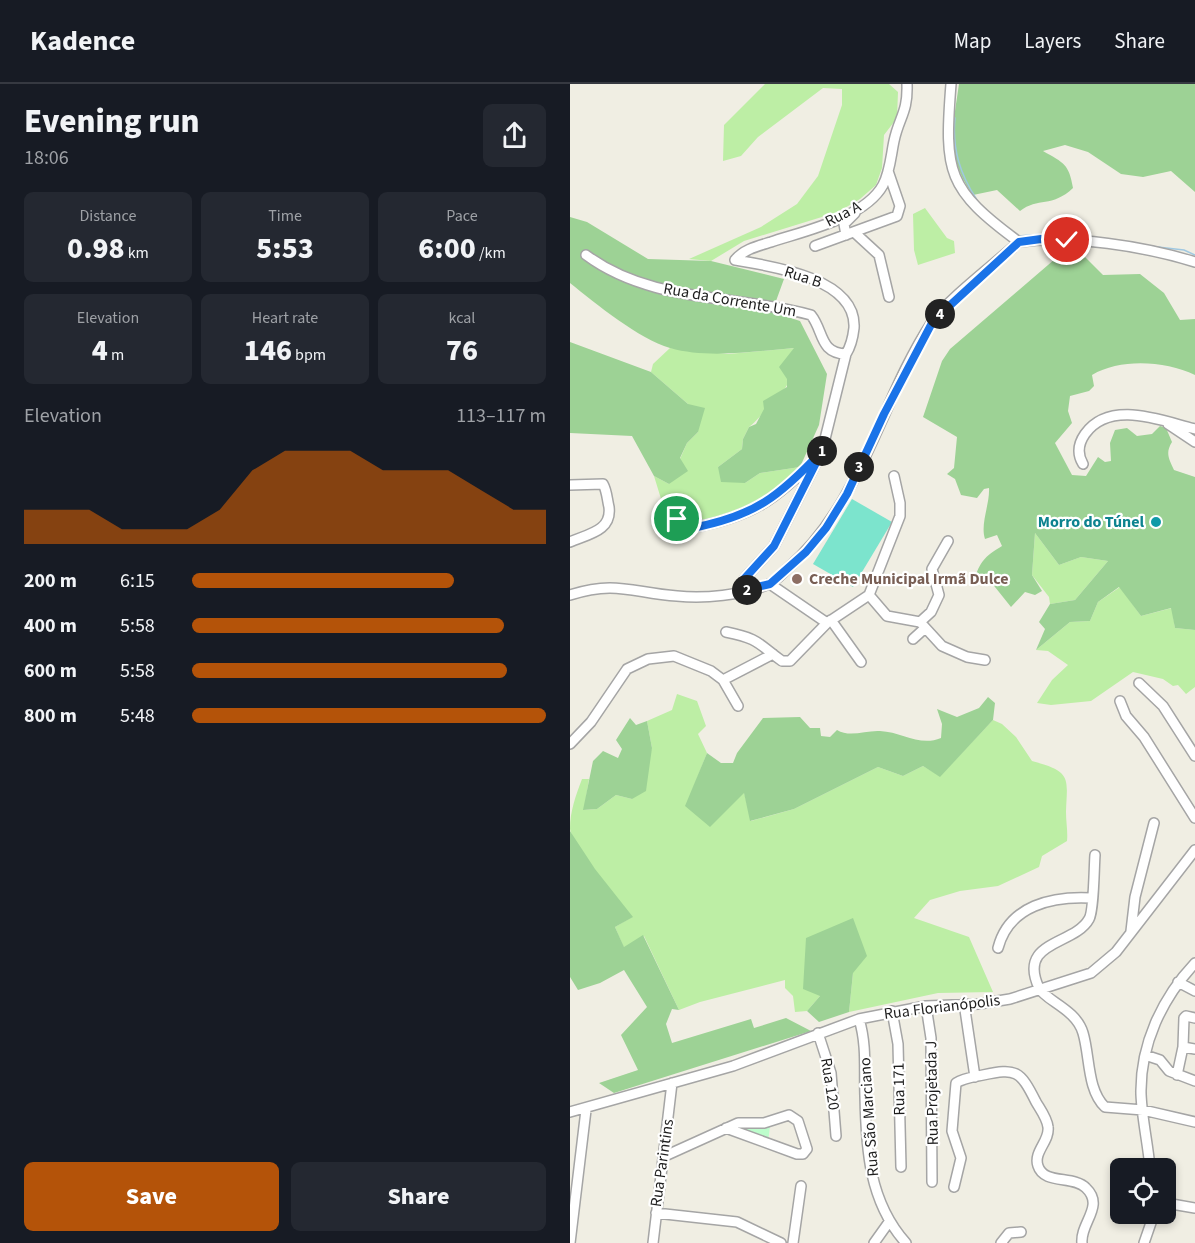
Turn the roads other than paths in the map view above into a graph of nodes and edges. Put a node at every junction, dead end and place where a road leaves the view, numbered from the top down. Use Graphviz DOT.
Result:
graph roads {
  1 [pos="907,84"];
  2 [pos="951,84"];
  3 [pos="888,171"];
  4 [pos="862,207"];
  5 [pos="850,234"];
  6 [pos="1019,242"];
  7 [pos="815,246"];
  8 [pos="586,255"];
  9 [pos="735,260"];
  10 [pos="1195,262"];
  11 [pos="890,297"];
  12 [pos="846,354"];
  13 [pos="1164,421"];
  14 [pos="1195,429"];
  15 [pos="1195,442"];
  16 [pos="822,451"];
  17 [pos="1083,464"];
  18 [pos="894,476"];
  19 [pos="570,485"];
  20 [pos="677,519"];
  21 [pos="948,541"];
  22 [pos="570,542"];
  23 [pos="770,584"];
  24 [pos="740,591"];
  25 [pos="868,595"];
  26 [pos="570,596"];
  27 [pos="829,621"];
  28 [pos="922,626"];
  29 [pos="726,633"];
  30 [pos="913,639"];
  31 [pos="773,654"];
  32 [pos="985,660"];
  33 [pos="861,662"];
  34 [pos="723,680"];
  35 [pos="1139,683"];
  36 [pos="1120,701"];
  37 [pos="738,706"];
  38 [pos="570,744"];
  39 [pos="1195,756"];
  40 [pos="1195,818"];
  41 [pos="1154,823"];
  42 [pos="1195,850"];
  43 [pos="1095,855"];
  44 [pos="1091,898"];
  45 [pos="1131,931"];
  46 [pos="998,948"];
  47 [pos="1195,963"];
  48 [pos="1178,981"];
  49 [pos="1040,990"];
  50 [pos="1195,991"];
  51 [pos="964,1003"];
  52 [pos="926,1006"];
  53 [pos="892,1011"];
  54 [pos="1195,1018"];
  55 [pos="859,1019"];
  56 [pos="818,1033"];
  57 [pos="1183,1047"];
  58 [pos="1195,1049"];
  59 [pos="1145,1055"];
  60 [pos="1177,1075"];
  61 [pos="975,1077"];
  62 [pos="1195,1081"];
  63 [pos="672,1083"];
  64 [pos="586,1110"];
  65 [pos="1143,1110"];
  66 [pos="570,1112"];
  67 [pos="1195,1122"];
  68 [pos="726,1128"];
  69 [pos="836,1136"];
  70 [pos="665,1156"];
  71 [pos="1149,1158"];
  72 [pos="901,1167"];
  73 [pos="932,1182"];
  74 [pos="801,1186"];
  75 [pos="954,1187"];
  76 [pos="1176,1205"];
  77 [pos="1195,1208"];
  78 [pos="656,1213"];
  79 [pos="889,1222"];
  80 [pos="1151,1224"];
  81 [pos="1021,1232"];
  82 [pos="570,1243"];
  83 [pos="652,1243"];
  84 [pos="781,1243"];
  85 [pos="793,1243"];
  86 [pos="874,1243"];
  87 [pos="906,1243"];
  88 [pos="1001,1243"];
  89 [pos="1082,1243"];
  90 [pos="1144,1243"];
  1 -- 3 [label="street, Rua A"];
  2 -- 6 [label="street"];
  3 -- 4 [label="street, Rua A"];
  3 -- 5 [label="street, Rua B"];
  4 -- 5 [label="street"];
  4 -- 9 [label="street, Rua A"];
  5 -- 7 [label="street, Rua B"];
  5 -- 11 [label="street"];
  6 -- 10 [label="street"];
  6 -- 23 [label="street"];
  8 -- 12 [label="street, Rua da Corrente Um"];
  9 -- 12 [label="street, Rua B"];
  12 -- 16 [label="street"];
  13 -- 14 [label="street"];
  13 -- 15 [label="street"];
  13 -- 17 [label="street"];
  16 -- 20 [label="street"];
  16 -- 24 [label="street"];
  18 -- 25 [label="street"];
  19 -- 22 [label="street"];
  21 -- 28 [label="street"];
  23 -- 24 [label="street"];
  23 -- 27 [label="street"];
  24 -- 26 [label="street"];
  25 -- 27 [label="street"];
  25 -- 28 [label="street"];
  27 -- 31 [label="street"];
  27 -- 33 [label="street"];
  28 -- 30 [label="street"];
  28 -- 32 [label="street"];
  29 -- 31 [label="street"];
  31 -- 34 [label="street"];
  34 -- 37 [label="street"];
  34 -- 38 [label="street"];
  35 -- 39 [label="street"];
  36 -- 40 [label="street"];
  41 -- 45 [label="street"];
  42 -- 45 [label="street, Rua Florianópolis"];
  43 -- 44 [label="street"];
  44 -- 46 [label="street"];
  44 -- 49 [label="street"];
  45 -- 49 [label="street, Rua Florianópolis"];
  47 -- 48 [label="street"];
  48 -- 50 [label="street"];
  48 -- 59 [label="street"];
  49 -- 51 [label="street, Rua Florianópolis"];
  49 -- 65 [label="street"];
  51 -- 52 [label="street, Rua Florianópolis"];
  51 -- 61 [label="street"];
  52 -- 53 [label="street, Rua Florianópolis"];
  52 -- 73 [label="street, Rua Projetada J"];
  53 -- 55 [label="street, Rua Florianópolis"];
  53 -- 72 [label="street, Rua 171"];
  54 -- 57 [label="street"];
  55 -- 56 [label="street, Rua Florianópolis"];
  55 -- 79 [label="street, Rua São Marciano"];
  56 -- 63 [label="street, Rua Florianópolis"];
  56 -- 69 [label="street, Rua 120"];
  57 -- 58 [label="street"];
  57 -- 60 [label="street"];
  59 -- 60 [label="street"];
  59 -- 65 [label="street"];
  60 -- 62 [label="street"];
  61 -- 75 [label="street"];
  61 -- 89 [label="street"];
  63 -- 64 [label="street, Rua Florianópolis"];
  63 -- 70 [label="street, Rua Parintins"];
  64 -- 66 [label="street, Rua Florianópolis"];
  64 -- 82 [label="street"];
  65 -- 67 [label="street"];
  65 -- 71 [label="street"];
  68 -- 68 [label="street"];
  68 -- 70 [label="street"];
  70 -- 78 [label="street, Rua Parintins"];
  74 -- 85 [label="street"];
  76 -- 77 [label="street"];
  78 -- 83 [label="street, Rua Parintins"];
  78 -- 84 [label="street"];
  79 -- 86 [label="street"];
  79 -- 87 [label="street, Rua São Marciano"];
  80 -- 90 [label="street"];
  81 -- 88 [label="street"];
}
